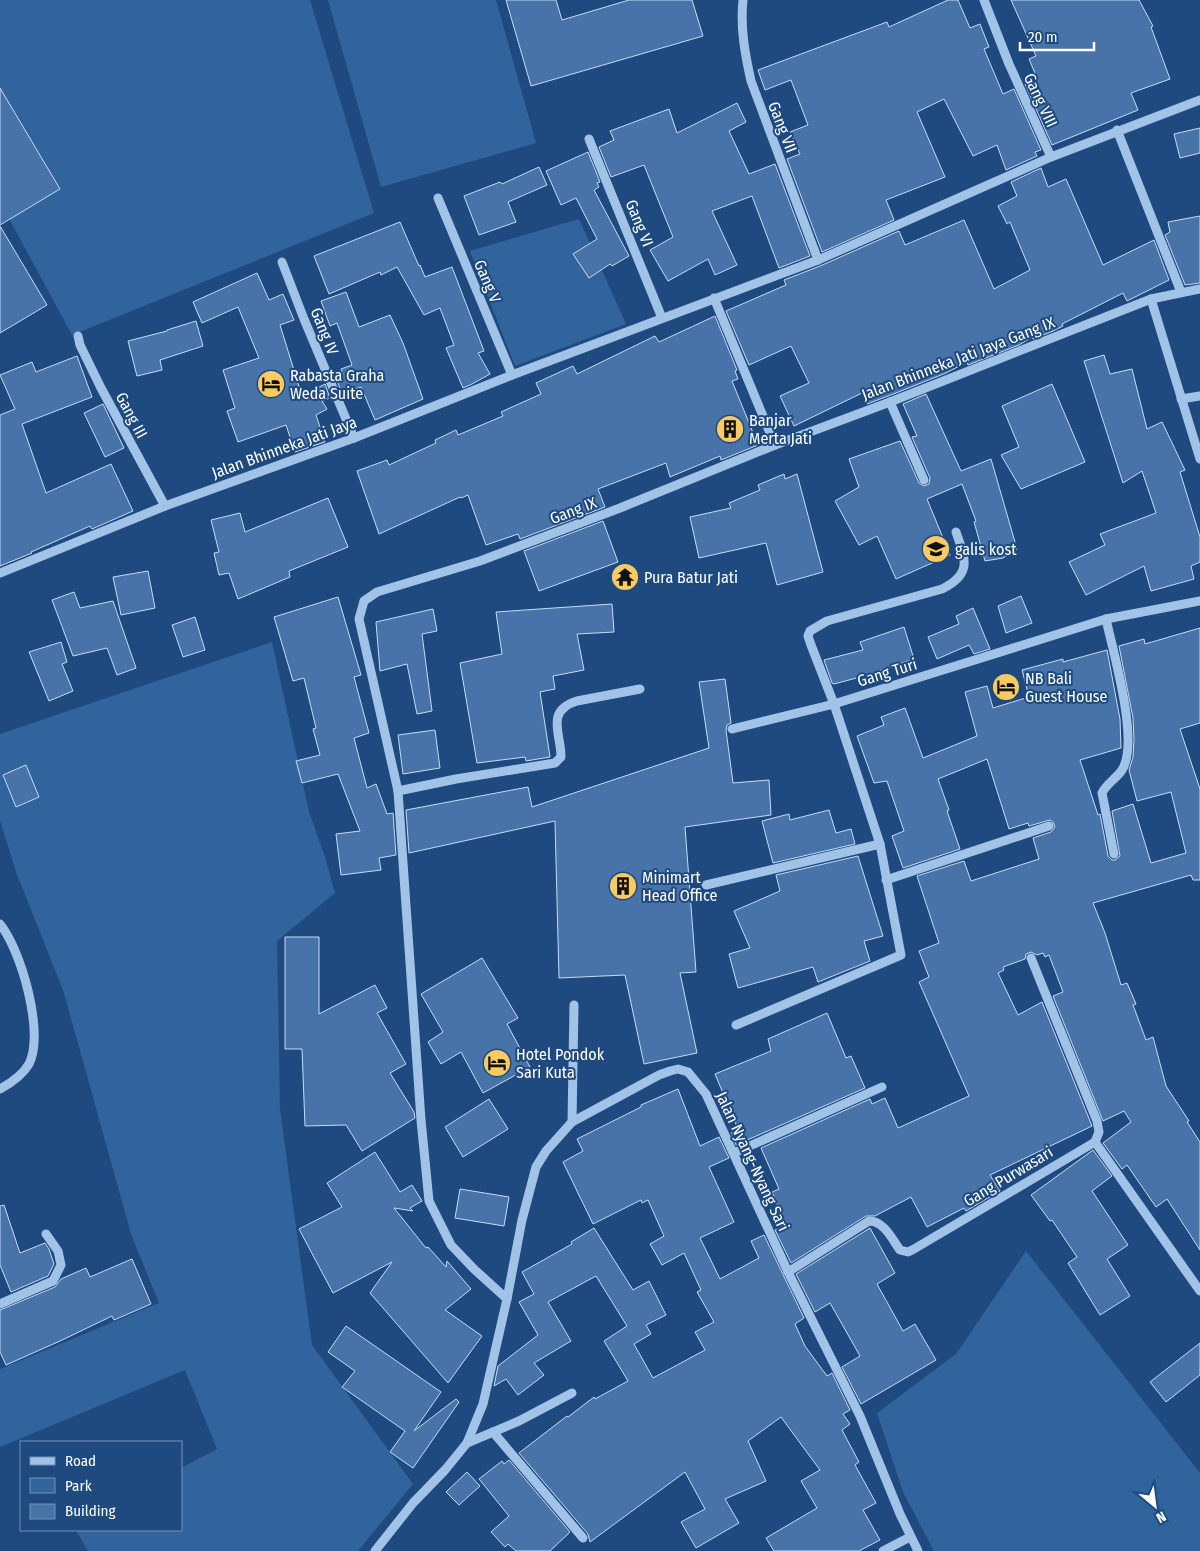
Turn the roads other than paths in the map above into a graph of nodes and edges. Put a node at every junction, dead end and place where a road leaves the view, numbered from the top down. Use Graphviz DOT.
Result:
graph roads {
  1 [pos="743,0"];
  2 [pos="984,0"];
  3 [pos="1200,100"];
  4 [pos="1117,130"];
  5 [pos="589,139"];
  6 [pos="1051,157"];
  7 [pos="438,198"];
  8 [pos="818,260"];
  9 [pos="282,262"];
  10 [pos="1200,289"];
  11 [pos="1181,292"];
  12 [pos="714,298"];
  13 [pos="1151,299"];
  14 [pos="662,318"];
  15 [pos="78,336"];
  16 [pos="512,375"];
  17 [pos="1200,396"];
  18 [pos="1182,399"];
  19 [pos="890,402"];
  20 [pos="354,438"];
  21 [pos="775,444"];
  22 [pos="1200,459"];
  23 [pos="924,480"];
  24 [pos="165,506"];
  25 [pos="956,532"];
  26 [pos="0,573"];
  27 [pos="1200,602"];
  28 [pos="1106,619"];
  29 [pos="640,689"];
  30 [pos="834,704"];
  31 [pos="732,729"];
  32 [pos="398,792"];
  33 [pos="1049,826"];
  34 [pos="880,844"];
  35 [pos="1114,854"];
  36 [pos="886,880"];
  37 [pos="706,885"];
  38 [pos="0,924"];
  39 [pos="1031,958"];
  40 [pos="574,1005"];
  41 [pos="736,1025"];
  42 [pos="882,1087"];
  43 [pos="0,1089"];
  44 [pos="572,1122"];
  45 [pos="1095,1142"];
  46 [pos="734,1153"];
  47 [pos="46,1234"];
  48 [pos="788,1272"];
  49 [pos="1200,1291"];
  50 [pos="507,1298"];
  51 [pos="0,1304"];
  52 [pos="572,1392"];
  53 [pos="493,1432"];
  54 [pos="467,1443"];
  55 [pos="910,1537"];
  56 [pos="583,1538"];
  57 [pos="375,1551"];
  58 [pos="883,1551"];
  59 [pos="918,1551"];
  1 -- 8 [label="street, Gang VII"];
  2 -- 6 [label="street, Gang VIII"];
  3 -- 4 [label="street, Jalan Bhinneka Jati Jaya"];
  4 -- 6 [label="street, Jalan Bhinneka Jati Jaya"];
  4 -- 11 [label="street"];
  5 -- 14 [label="street, Gang VI"];
  6 -- 8 [label="street, Jalan Bhinneka Jati Jaya"];
  7 -- 16 [label="street, Gang V"];
  8 -- 12 [label="street, Jalan Bhinneka Jati Jaya"];
  9 -- 20 [label="street, Gang IV"];
  10 -- 11 [label="street, Jalan Bhinneka Jati Jaya Gang IX"];
  11 -- 13 [label="street, Jalan Bhinneka Jati Jaya Gang IX"];
  12 -- 14 [label="street, Jalan Bhinneka Jati Jaya"];
  12 -- 21 [label="street"];
  13 -- 18 [label="street"];
  13 -- 19 [label="street, Jalan Bhinneka Jati Jaya Gang IX"];
  14 -- 16 [label="street, Jalan Bhinneka Jati Jaya"];
  15 -- 24 [label="street, Gang III"];
  16 -- 20 [label="street, Jalan Bhinneka Jati Jaya"];
  17 -- 18 [label="street"];
  18 -- 22 [label="street"];
  19 -- 21 [label="street, Jalan Bhinneka Jati Jaya Gang IX"];
  19 -- 23 [label="street"];
  20 -- 24 [label="street, Jalan Bhinneka Jati Jaya"];
  21 -- 32 [label="street, Gang IX"];
  24 -- 26 [label="street, Jalan Bhinneka Jati Jaya"];
  25 -- 30 [label="street"];
  27 -- 28 [label="street, Gang Turi"];
  28 -- 30 [label="street, Gang Turi"];
  28 -- 35 [label="street"];
  29 -- 32 [label="street"];
  30 -- 31 [label="street, Gang Turi"];
  30 -- 34 [label="street"];
  32 -- 50 [label="street"];
  33 -- 36 [label="street"];
  34 -- 36 [label="street"];
  34 -- 37 [label="street"];
  36 -- 41 [label="street"];
  38 -- 43 [label="street"];
  39 -- 45 [label="street"];
  40 -- 44 [label="street"];
  42 -- 46 [label="street"];
  44 -- 46 [label="street, Jalan Nyang-Nyang Sari"];
  44 -- 50 [label="street, Jalan Nyang-Nyang Sari"];
  45 -- 48 [label="street, Gang Purwasari"];
  45 -- 49 [label="street"];
  46 -- 48 [label="street, Jalan Nyang-Nyang Sari"];
  47 -- 51 [label="street"];
  48 -- 55 [label="street, Jalan Nyang-Nyang Sari"];
  50 -- 54 [label="street, Jalan Nyang-Nyang Sari"];
  52 -- 53 [label="street"];
  53 -- 54 [label="street"];
  53 -- 56 [label="street"];
  54 -- 57 [label="street, Jalan Nyang-Nyang Sari"];
  55 -- 58 [label="street"];
  55 -- 59 [label="street, Jalan Nyang-Nyang Sari"];
}
